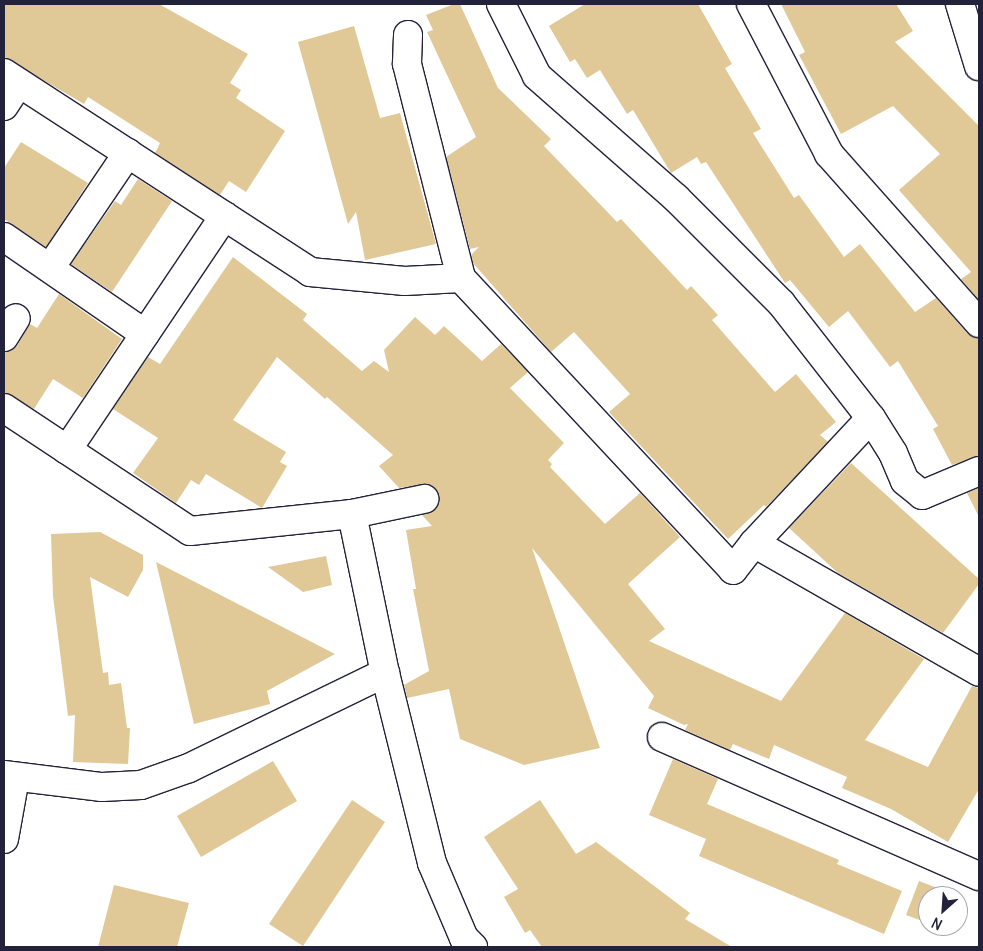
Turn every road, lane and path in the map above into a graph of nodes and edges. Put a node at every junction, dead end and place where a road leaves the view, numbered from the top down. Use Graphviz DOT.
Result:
graph roads {
  1 [pos="501,4"];
  2 [pos="751,4"];
  3 [pos="960,4"];
  4 [pos="408,35"];
  5 [pos="979,66"];
  6 [pos="11,78"];
  7 [pos="4,106"];
  8 [pos="128,153"];
  9 [pos="224,216"];
  10 [pos="4,237"];
  11 [pos="50,268"];
  12 [pos="461,278"];
  13 [pos="979,323"];
  14 [pos="145,334"];
  15 [pos="4,408"];
  16 [pos="871,418"];
  17 [pos="67,450"];
  18 [pos="979,471"];
  19 [pos="424,499"];
  20 [pos="352,514"];
  21 [pos="754,543"];
  22 [pos="979,672"];
  23 [pos="385,673"];
  24 [pos="662,737"];
  25 [pos="9,776"];
  26 [pos="4,839"];
  27 [pos="979,876"];
  28 [pos="473,947"];
  1 -- 16 [label="street"];
  2 -- 13 [label="street"];
  3 -- 5 [label="street"];
  4 -- 12 [label="street"];
  6 -- 7 [label="street"];
  6 -- 8 [label="street"];
  8 -- 9 [label="street"];
  8 -- 11 [label="street"];
  9 -- 12 [label="street"];
  9 -- 14 [label="street"];
  10 -- 11 [label="street"];
  11 -- 14 [label="street"];
  12 -- 21 [label="street"];
  14 -- 17 [label="street"];
  15 -- 17 [label="street"];
  16 -- 18 [label="street"];
  16 -- 21 [label="street"];
  17 -- 20 [label="street"];
  19 -- 20 [label="street"];
  20 -- 23 [label="street"];
  21 -- 22 [label="street"];
  23 -- 25 [label="street"];
  23 -- 28 [label="street"];
  24 -- 27 [label="street"];
  25 -- 26 [label="street"];
}
